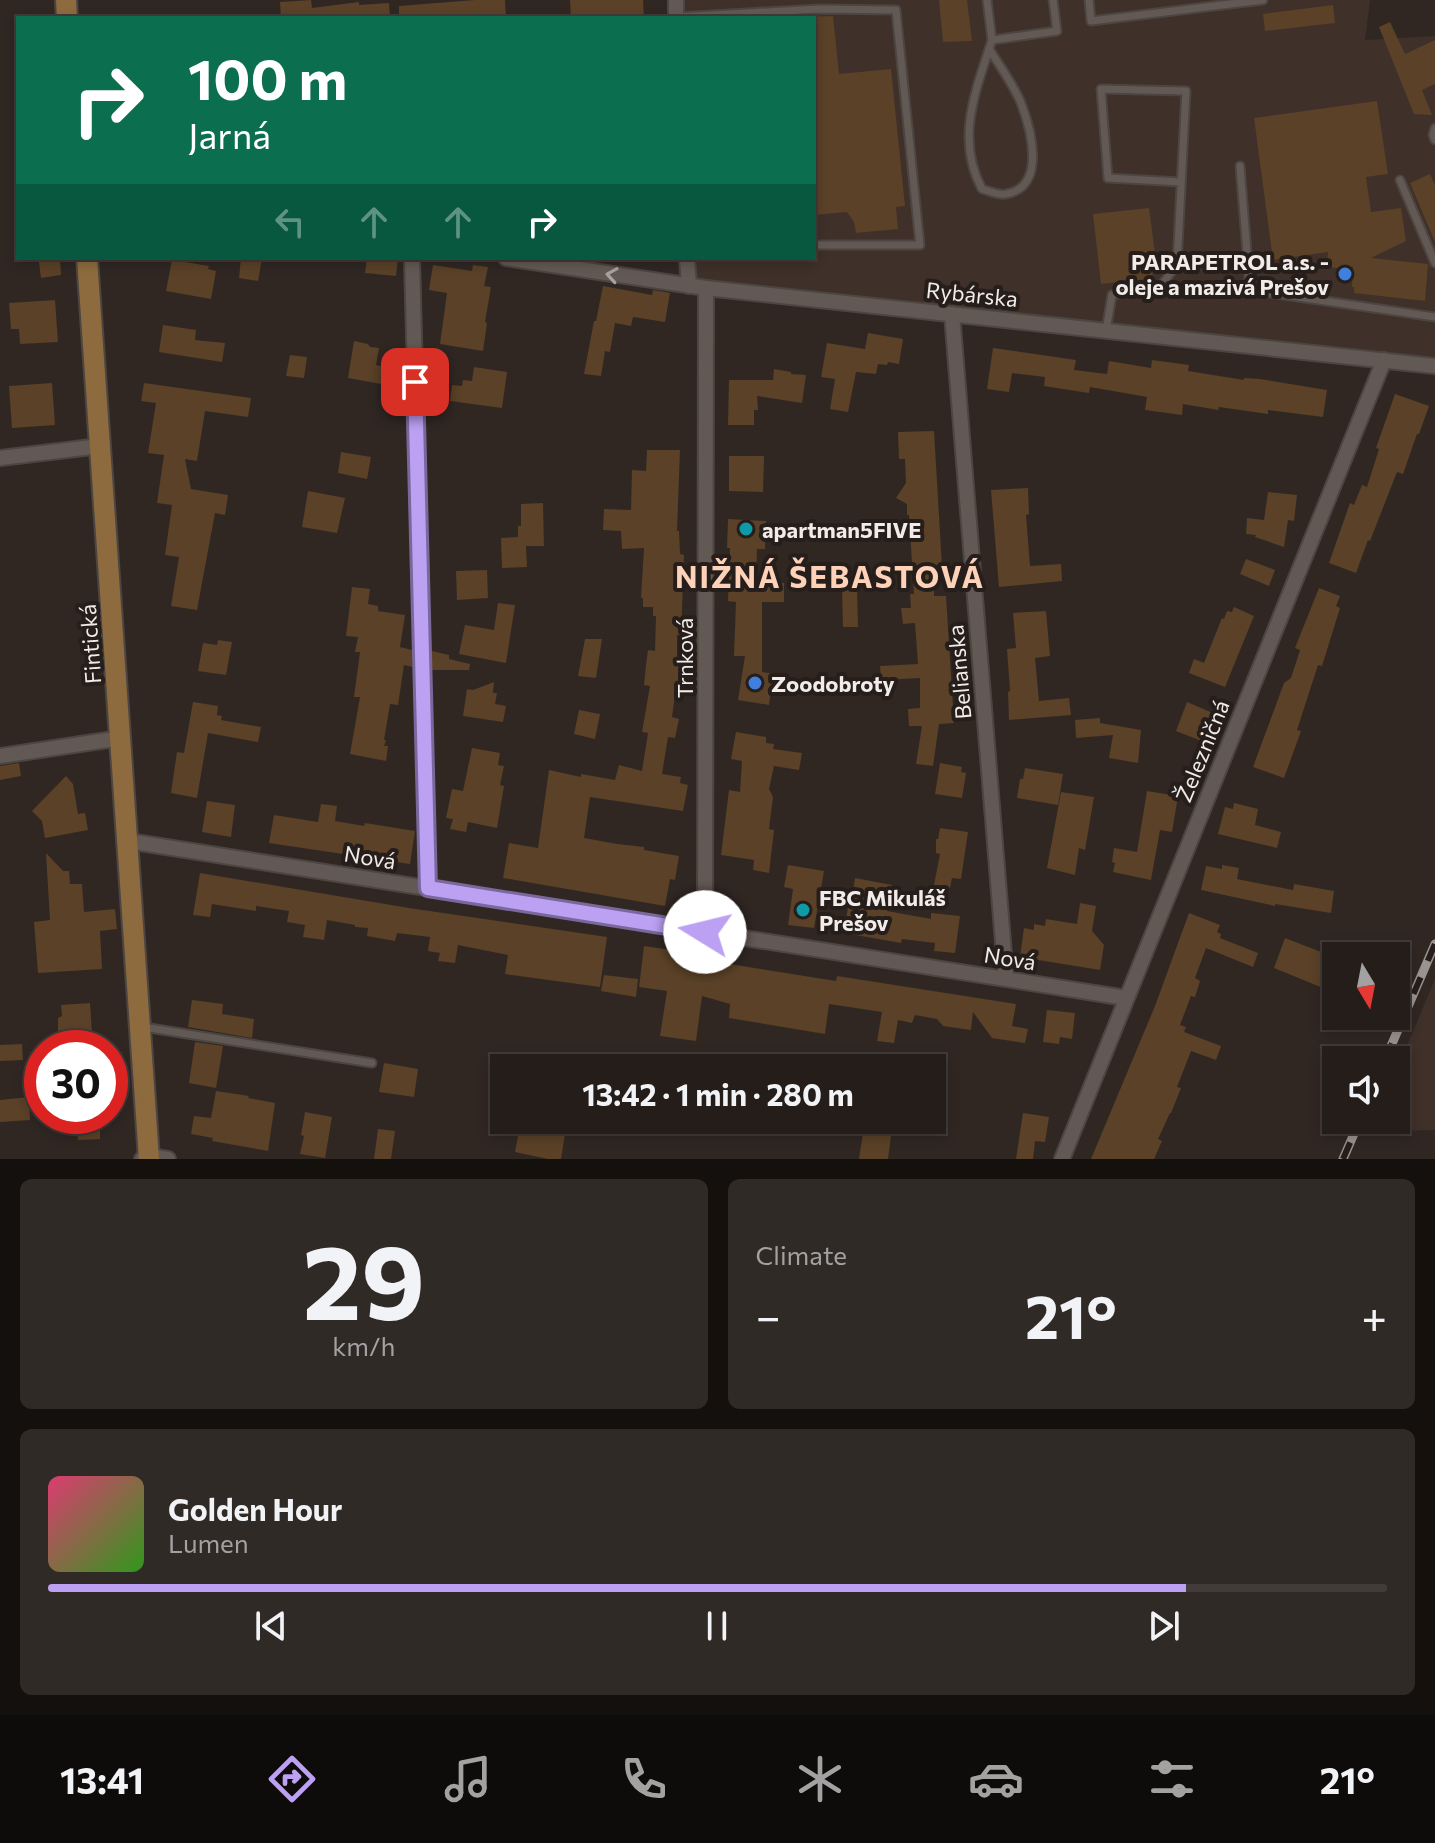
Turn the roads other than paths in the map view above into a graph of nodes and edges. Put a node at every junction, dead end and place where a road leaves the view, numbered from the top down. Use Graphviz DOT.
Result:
graph roads {
  1 [pos="987,0"];
  2 [pos="1053,0"];
  3 [pos="1089,0"];
  4 [pos="1263,0"];
  5 [pos="694,16"];
  6 [pos="990,44"];
  7 [pos="1435,128"];
  8 [pos="1435,140"];
  9 [pos="1240,166"];
  10 [pos="1400,180"];
  11 [pos="1181,182"];
  12 [pos="816,245"];
  13 [pos="87,260"];
  14 [pos="412,260"];
  15 [pos="519,260"];
  16 [pos="687,260"];
  17 [pos="1435,263"];
  18 [pos="689,286"];
  19 [pos="706,288"];
  20 [pos="952,314"];
  21 [pos="1435,317"];
  22 [pos="1106,331"];
  23 [pos="1384,360"];
  24 [pos="1435,366"];
  25 [pos="100,446"];
  26 [pos="0,458"];
  27 [pos="121,738"];
  28 [pos="0,756"];
  29 [pos="128,841"];
  30 [pos="428,888"];
  31 [pos="705,932"];
  32 [pos="1006,979"];
  33 [pos="1126,998"];
  34 [pos="140,1026"];
  35 [pos="372,1063"];
  36 [pos="152,1158"];
  37 [pos="1062,1159"];
  1 -- 6 [label="lane"];
  2 -- 6 [label="lane"];
  3 -- 4 [label="lane"];
  5 -- 12 [label="lane"];
  6 -- 6 [label="lane"];
  7 -- 8 [label="lane"];
  9 -- 21 [label="lane"];
  10 -- 17 [label="lane"];
  11 -- 11 [label="lane"];
  11 -- 22 [label="lane"];
  13 -- 25 [label="street, Fintická"];
  14 -- 30 [label="street"];
  18 -- 15 [label="street, Rybárska, one-way"];
  16 -- 18 [label="street"];
  18 -- 19 [label="street, Rybárska"];
  19 -- 20 [label="street, Rybárska"];
  19 -- 31 [label="street, Trnková"];
  20 -- 22 [label="street, Rybárska"];
  20 -- 32 [label="street, Belianska"];
  22 -- 23 [label="street, Rybárska"];
  23 -- 24 [label="street, Rybárska"];
  23 -- 33 [label="street, Železničná"];
  25 -- 26 [label="street"];
  25 -- 27 [label="street, Fintická"];
  27 -- 28 [label="street"];
  27 -- 29 [label="street, Fintická"];
  29 -- 30 [label="street, Nová"];
  29 -- 34 [label="street, Fintická"];
  30 -- 31 [label="street, Nová"];
  31 -- 32 [label="street, Nová"];
  32 -- 33 [label="street, Nová"];
  33 -- 37 [label="street, Železničná"];
  34 -- 35 [label="lane"];
  34 -- 36 [label="street, Fintická"];
}
